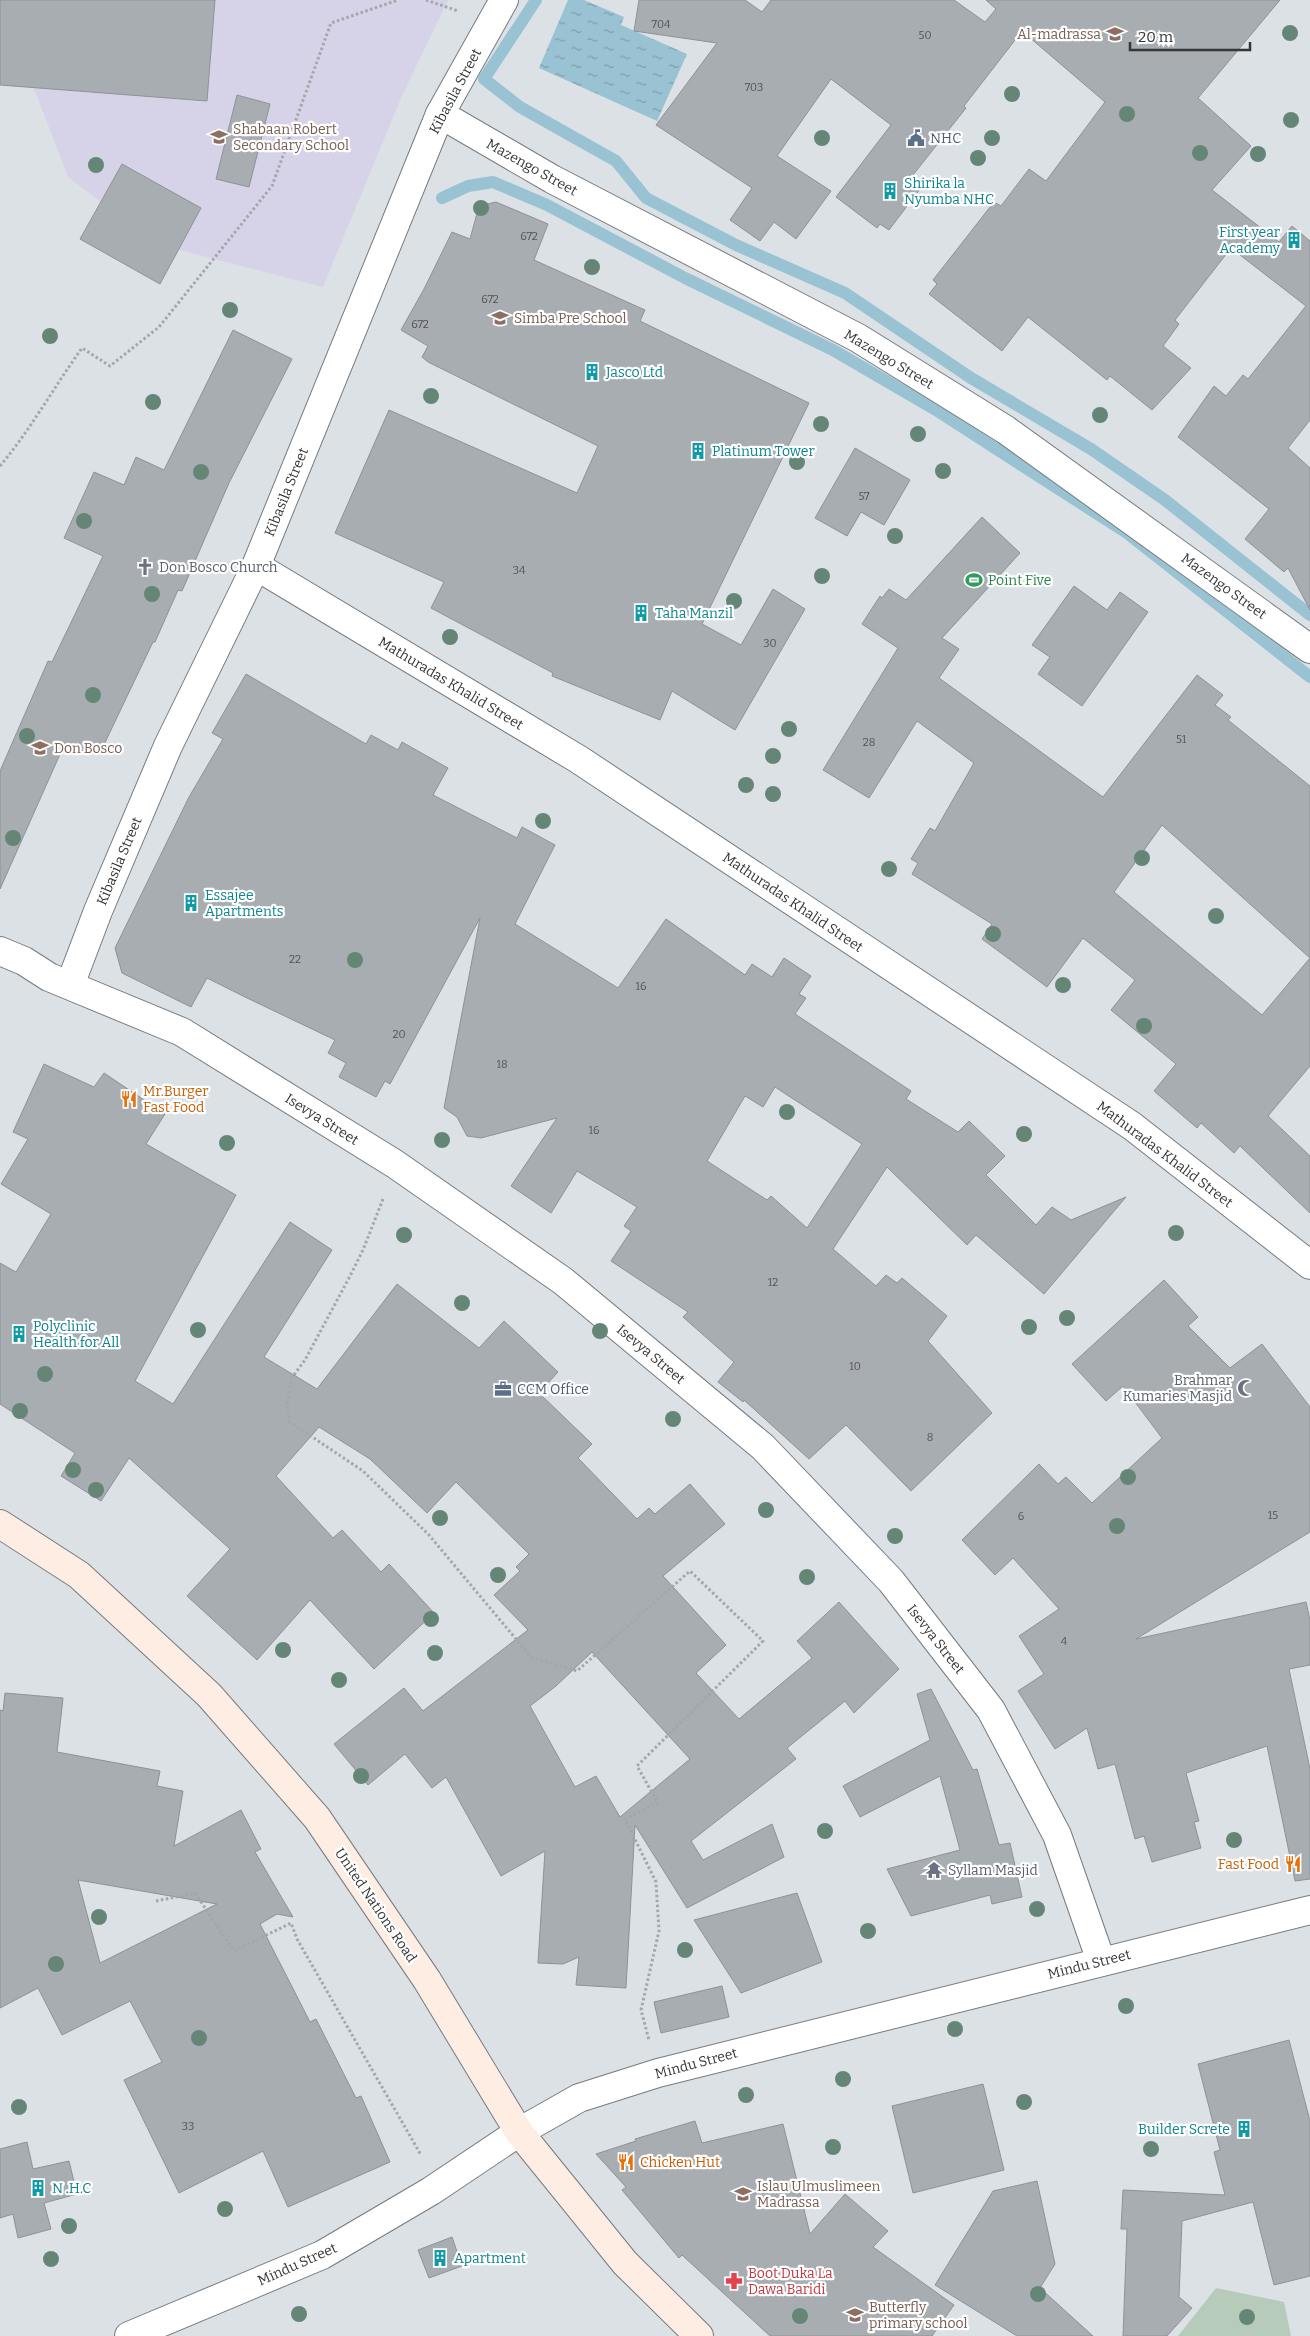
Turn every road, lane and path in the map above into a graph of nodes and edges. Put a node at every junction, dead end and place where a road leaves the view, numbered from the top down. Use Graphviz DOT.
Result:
graph roads {
  1 [pos="398,0"];
  2 [pos="504,0"];
  3 [pos="440,114"];
  4 [pos="0,466"];
  5 [pos="256,566"];
  6 [pos="1310,649"];
  7 [pos="0,951"];
  8 [pos="70,985"];
  9 [pos="395,1164"];
  10 [pos="1310,1265"];
  11 [pos="0,1524"];
  12 [pos="156,1901"];
  13 [pos="1310,1910"];
  14 [pos="1101,1961"];
  15 [pos="658,2072"];
  16 [pos="520,2132"];
  17 [pos="439,2186"];
  18 [pos="129,2336"];
  19 [pos="699,2336"];
  1 -- 4 [label="path"];
  2 -- 3 [label="street, Kibasila Street"];
  3 -- 5 [label="street, Kibasila Street"];
  3 -- 6 [label="street, Mazengo Street"];
  5 -- 8 [label="street, Kibasila Street"];
  5 -- 10 [label="street, Mathuradas Khalid Street"];
  7 -- 8 [label="street, Isevya Street"];
  8 -- 9 [label="street, Isevya Street"];
  9 -- 14 [label="street, Isevya Street"];
  9 -- 15 [label="path"];
  11 -- 16 [label="street, United Nations Road"];
  12 -- 17 [label="path"];
  13 -- 14 [label="street, Mindu Street"];
  14 -- 15 [label="street, Mindu Street"];
  15 -- 16 [label="street, Mindu Street"];
  16 -- 17 [label="street, Mindu Street"];
  16 -- 19 [label="street, United Nations Road"];
  17 -- 18 [label="street, Mindu Street"];
}
